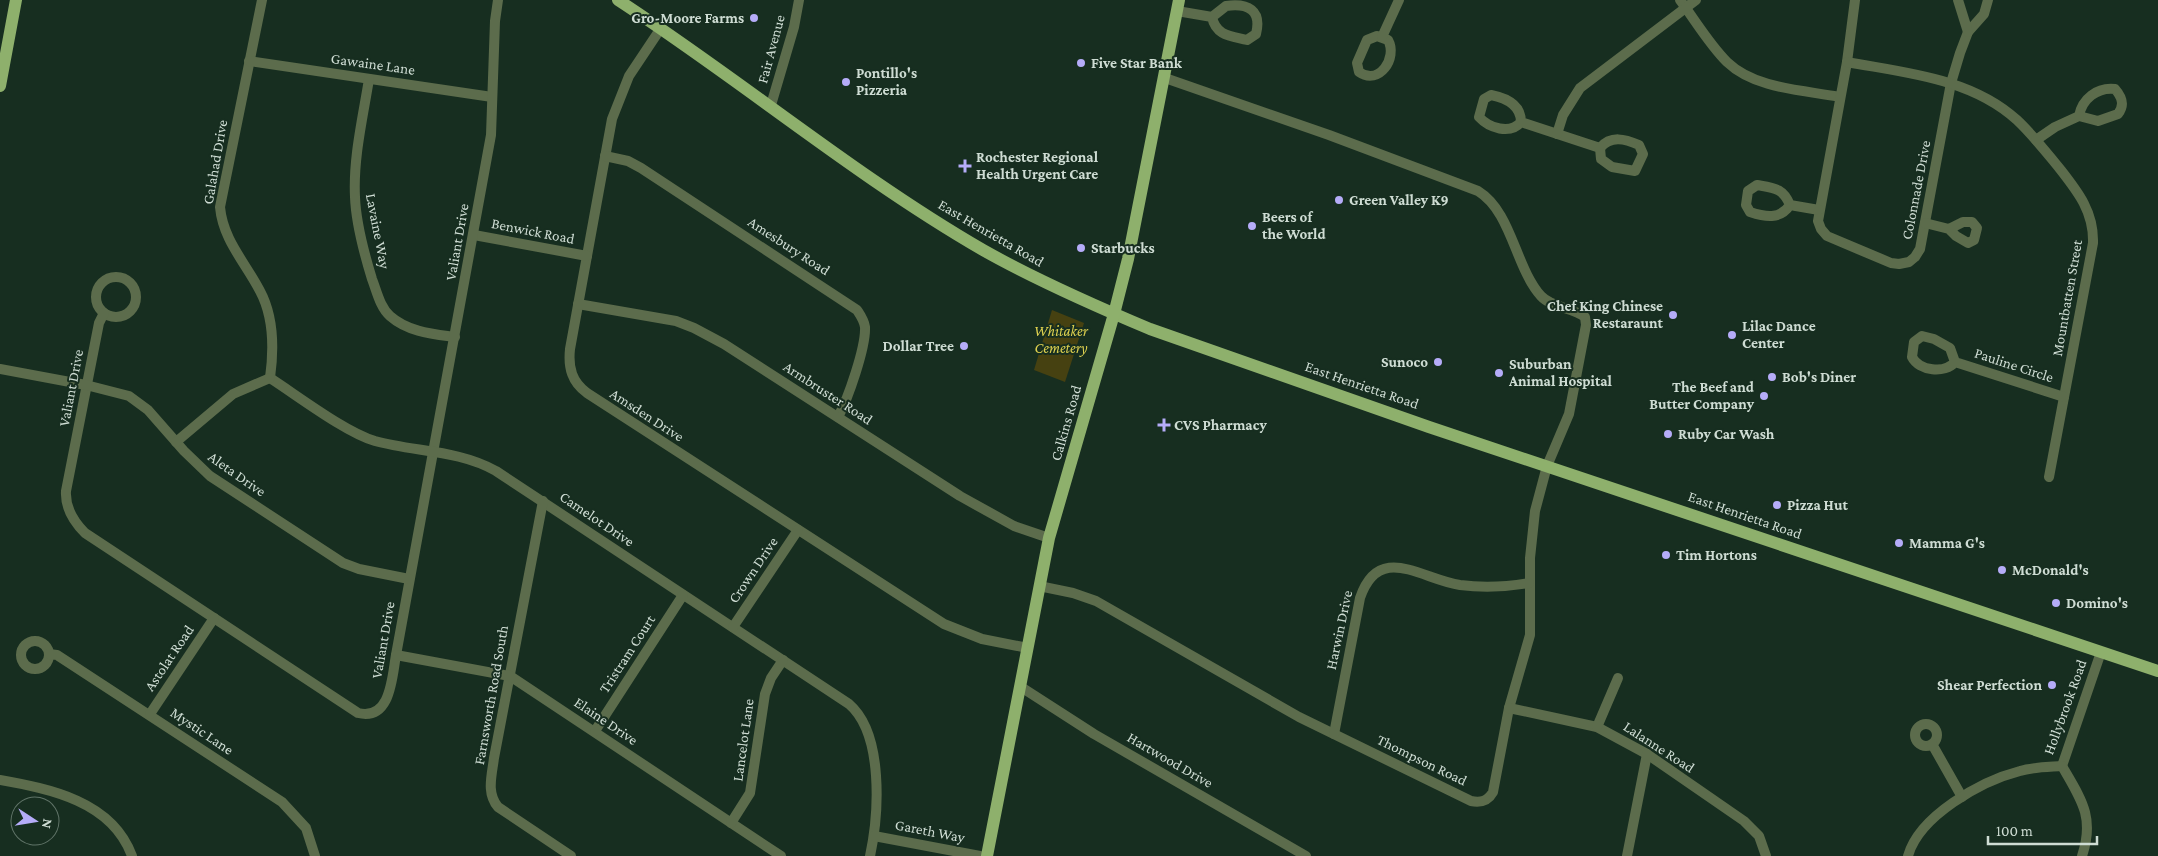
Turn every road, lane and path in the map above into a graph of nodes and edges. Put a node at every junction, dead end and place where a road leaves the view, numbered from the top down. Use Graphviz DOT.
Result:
graph roads {
  1 [pos="16,0"];
  2 [pos="262,0"];
  3 [pos="498,0"];
  4 [pos="618,0"];
  5 [pos="799,0"];
  6 [pos="1399,0"];
  7 [pos="1696,0"];
  8 [pos="1855,0"];
  9 [pos="1958,0"];
  10 [pos="1988,0"];
  11 [pos="1683,4"];
  12 [pos="1178,5"];
  13 [pos="1212,17"];
  14 [pos="661,28"];
  15 [pos="1968,32"];
  16 [pos="1382,37"];
  17 [pos="250,61"];
  18 [pos="1847,62"];
  19 [pos="1165,78"];
  20 [pos="369,79"];
  21 [pos="1951,83"];
  22 [pos="0,86"];
  23 [pos="492,97"];
  24 [pos="1840,97"];
  25 [pos="771,105"];
  26 [pos="2079,116"];
  27 [pos="1521,122"];
  28 [pos="1557,134"];
  29 [pos="2036,140"];
  30 [pos="1600,148"];
  31 [pos="605,156"];
  32 [pos="1790,205"];
  33 [pos="1818,210"];
  34 [pos="1925,223"];
  35 [pos="1950,228"];
  36 [pos="474,235"];
  37 [pos="587,256"];
  38 [pos="578,304"];
  39 [pos="104,313"];
  40 [pos="1114,314"];
  41 [pos="455,337"];
  42 [pos="1955,362"];
  43 [pos="0,369"];
  44 [pos="270,378"];
  45 [pos="86,385"];
  46 [pos="2064,397"];
  47 [pos="838,417"];
  48 [pos="176,442"];
  49 [pos="434,452"];
  50 [pos="1547,466"];
  51 [pos="2049,476"];
  52 [pos="542,501"];
  53 [pos="798,530"];
  54 [pos="1049,538"];
  55 [pos="409,579"];
  56 [pos="1529,583"];
  57 [pos="1039,586"];
  58 [pos="684,594"];
  59 [pos="214,618"];
  60 [pos="733,627"];
  61 [pos="1028,648"];
  62 [pos="2101,652"];
  63 [pos="49,654"];
  64 [pos="396,655"];
  65 [pos="784,660"];
  66 [pos="2158,671"];
  67 [pos="510,676"];
  68 [pos="1618,678"];
  69 [pos="1021,687"];
  70 [pos="1508,708"];
  71 [pos="150,714"];
  72 [pos="1597,727"];
  73 [pos="595,731"];
  74 [pos="1334,734"];
  75 [pos="1932,744"];
  76 [pos="1647,754"];
  77 [pos="2062,766"];
  78 [pos="0,780"];
  79 [pos="1962,797"];
  80 [pos="731,823"];
  81 [pos="874,836"];
  82 [pos="132,856"];
  83 [pos="315,856"];
  84 [pos="571,856"];
  85 [pos="781,856"];
  86 [pos="870,856"];
  87 [pos="980,856"];
  88 [pos="988,856"];
  89 [pos="1306,856"];
  90 [pos="1627,856"];
  91 [pos="1766,856"];
  92 [pos="1908,856"];
  93 [pos="2082,856"];
  1 -- 22 [label="main road"];
  2 -- 17 [label="street, Galahad Drive"];
  3 -- 23 [label="street, Valiant Drive"];
  4 -- 14 [label="main road, East Henrietta Road"];
  5 -- 25 [label="street, Fair Avenue"];
  6 -- 16 [label="street"];
  7 -- 11 [label="street"];
  8 -- 18 [label="street, Colonnade Drive"];
  9 -- 15 [label="street"];
  10 -- 15 [label="street, Colonnade Drive"];
  11 -- 24 [label="street"];
  11 -- 28 [label="street"];
  12 -- 13 [label="street"];
  12 -- 19 [label="main road, Calkins Road"];
  13 -- 13 [label="street"];
  14 -- 25 [label="main road, East Henrietta Road"];
  14 -- 31 [label="street, Amsden Drive"];
  15 -- 21 [label="street, Colonnade Drive"];
  17 -- 20 [label="street, Gawaine Lane"];
  17 -- 44 [label="street, Galahad Drive"];
  18 -- 21 [label="street, Mountbatten Street"];
  18 -- 24 [label="street, Colonnade Drive"];
  19 -- 40 [label="main road, Calkins Road"];
  19 -- 50 [label="street, Thompson Road"];
  20 -- 23 [label="street, Gawaine Lane"];
  20 -- 41 [label="street, Lavaine Way"];
  21 -- 29 [label="street, Mountbatten Street"];
  21 -- 34 [label="street, Colonnade Drive"];
  23 -- 36 [label="street, Valiant Drive"];
  24 -- 33 [label="street, Colonnade Drive"];
  25 -- 40 [label="main road, East Henrietta Road"];
  26 -- 29 [label="street"];
  27 -- 28 [label="street"];
  28 -- 30 [label="street"];
  29 -- 46 [label="street, Mountbatten Street"];
  31 -- 37 [label="street, Amsden Drive"];
  31 -- 47 [label="street, Amesbury Road"];
  32 -- 33 [label="street"];
  33 -- 34 [label="street, Colonnade Drive"];
  34 -- 35 [label="street"];
  36 -- 37 [label="street, Benwick Road"];
  36 -- 41 [label="street, Valiant Drive"];
  37 -- 38 [label="street, Amsden Drive"];
  38 -- 47 [label="street, Armbruster Road"];
  38 -- 53 [label="street, Amsden Drive"];
  39 -- 45 [label="street, Valiant Drive"];
  40 -- 50 [label="main road, East Henrietta Road"];
  40 -- 54 [label="main road, Calkins Road"];
  41 -- 49 [label="street, Valiant Drive"];
  42 -- 46 [label="street, Pauline Circle"];
  43 -- 45 [label="street, Aleta Drive"];
  44 -- 48 [label="street"];
  44 -- 49 [label="street, Camelot Drive"];
  45 -- 48 [label="street, Aleta Drive"];
  45 -- 59 [label="street, Valiant Drive"];
  46 -- 51 [label="street, Mountbatten Street"];
  47 -- 54 [label="street, Armbruster Road"];
  48 -- 55 [label="street, Aleta Drive"];
  49 -- 52 [label="street, Camelot Drive"];
  49 -- 55 [label="street, Valiant Drive"];
  50 -- 56 [label="street, Thompson Road"];
  50 -- 62 [label="main road, East Henrietta Road"];
  52 -- 58 [label="street, Camelot Drive"];
  52 -- 67 [label="street, Farnsworth Road South"];
  53 -- 60 [label="street, Crown Drive"];
  53 -- 61 [label="street, Amsden Drive"];
  54 -- 57 [label="main road, Calkins Road"];
  55 -- 64 [label="street, Valiant Drive"];
  56 -- 70 [label="street, Thompson Road"];
  56 -- 74 [label="street, Harwin Drive"];
  57 -- 61 [label="main road, Calkins Road"];
  57 -- 74 [label="street, Thompson Road"];
  58 -- 60 [label="street, Camelot Drive"];
  58 -- 73 [label="street, Tristram Court"];
  59 -- 64 [label="street, Valiant Drive"];
  59 -- 71 [label="street, Astolat Road"];
  60 -- 65 [label="street, Camelot Drive"];
  61 -- 69 [label="main road, Calkins Road"];
  62 -- 66 [label="main road, East Henrietta Road"];
  62 -- 77 [label="street, Hollybrook Road"];
  63 -- 71 [label="street, Mystic Lane"];
  64 -- 67 [label="street, Elaine Drive"];
  65 -- 80 [label="street, Lancelot Lane"];
  65 -- 81 [label="street, Camelot Drive"];
  67 -- 73 [label="street, Elaine Drive"];
  67 -- 84 [label="street, Farnsworth Road South"];
  68 -- 72 [label="street"];
  69 -- 88 [label="main road, Calkins Road"];
  69 -- 89 [label="street, Hartwood Drive"];
  70 -- 72 [label="street, Lalanne Road"];
  70 -- 74 [label="street, Thompson Road"];
  71 -- 83 [label="street, Mystic Lane"];
  72 -- 76 [label="street, Lalanne Road"];
  73 -- 80 [label="street, Elaine Drive"];
  75 -- 79 [label="street"];
  76 -- 90 [label="street"];
  76 -- 91 [label="street, Lalanne Road"];
  77 -- 79 [label="street, Hollybrook Road"];
  77 -- 93 [label="street"];
  78 -- 82 [label="street"];
  79 -- 92 [label="street, Hollybrook Road"];
  80 -- 85 [label="street, Elaine Drive"];
  81 -- 86 [label="street, Camelot Drive"];
  81 -- 87 [label="street, Gareth Way"];
}
